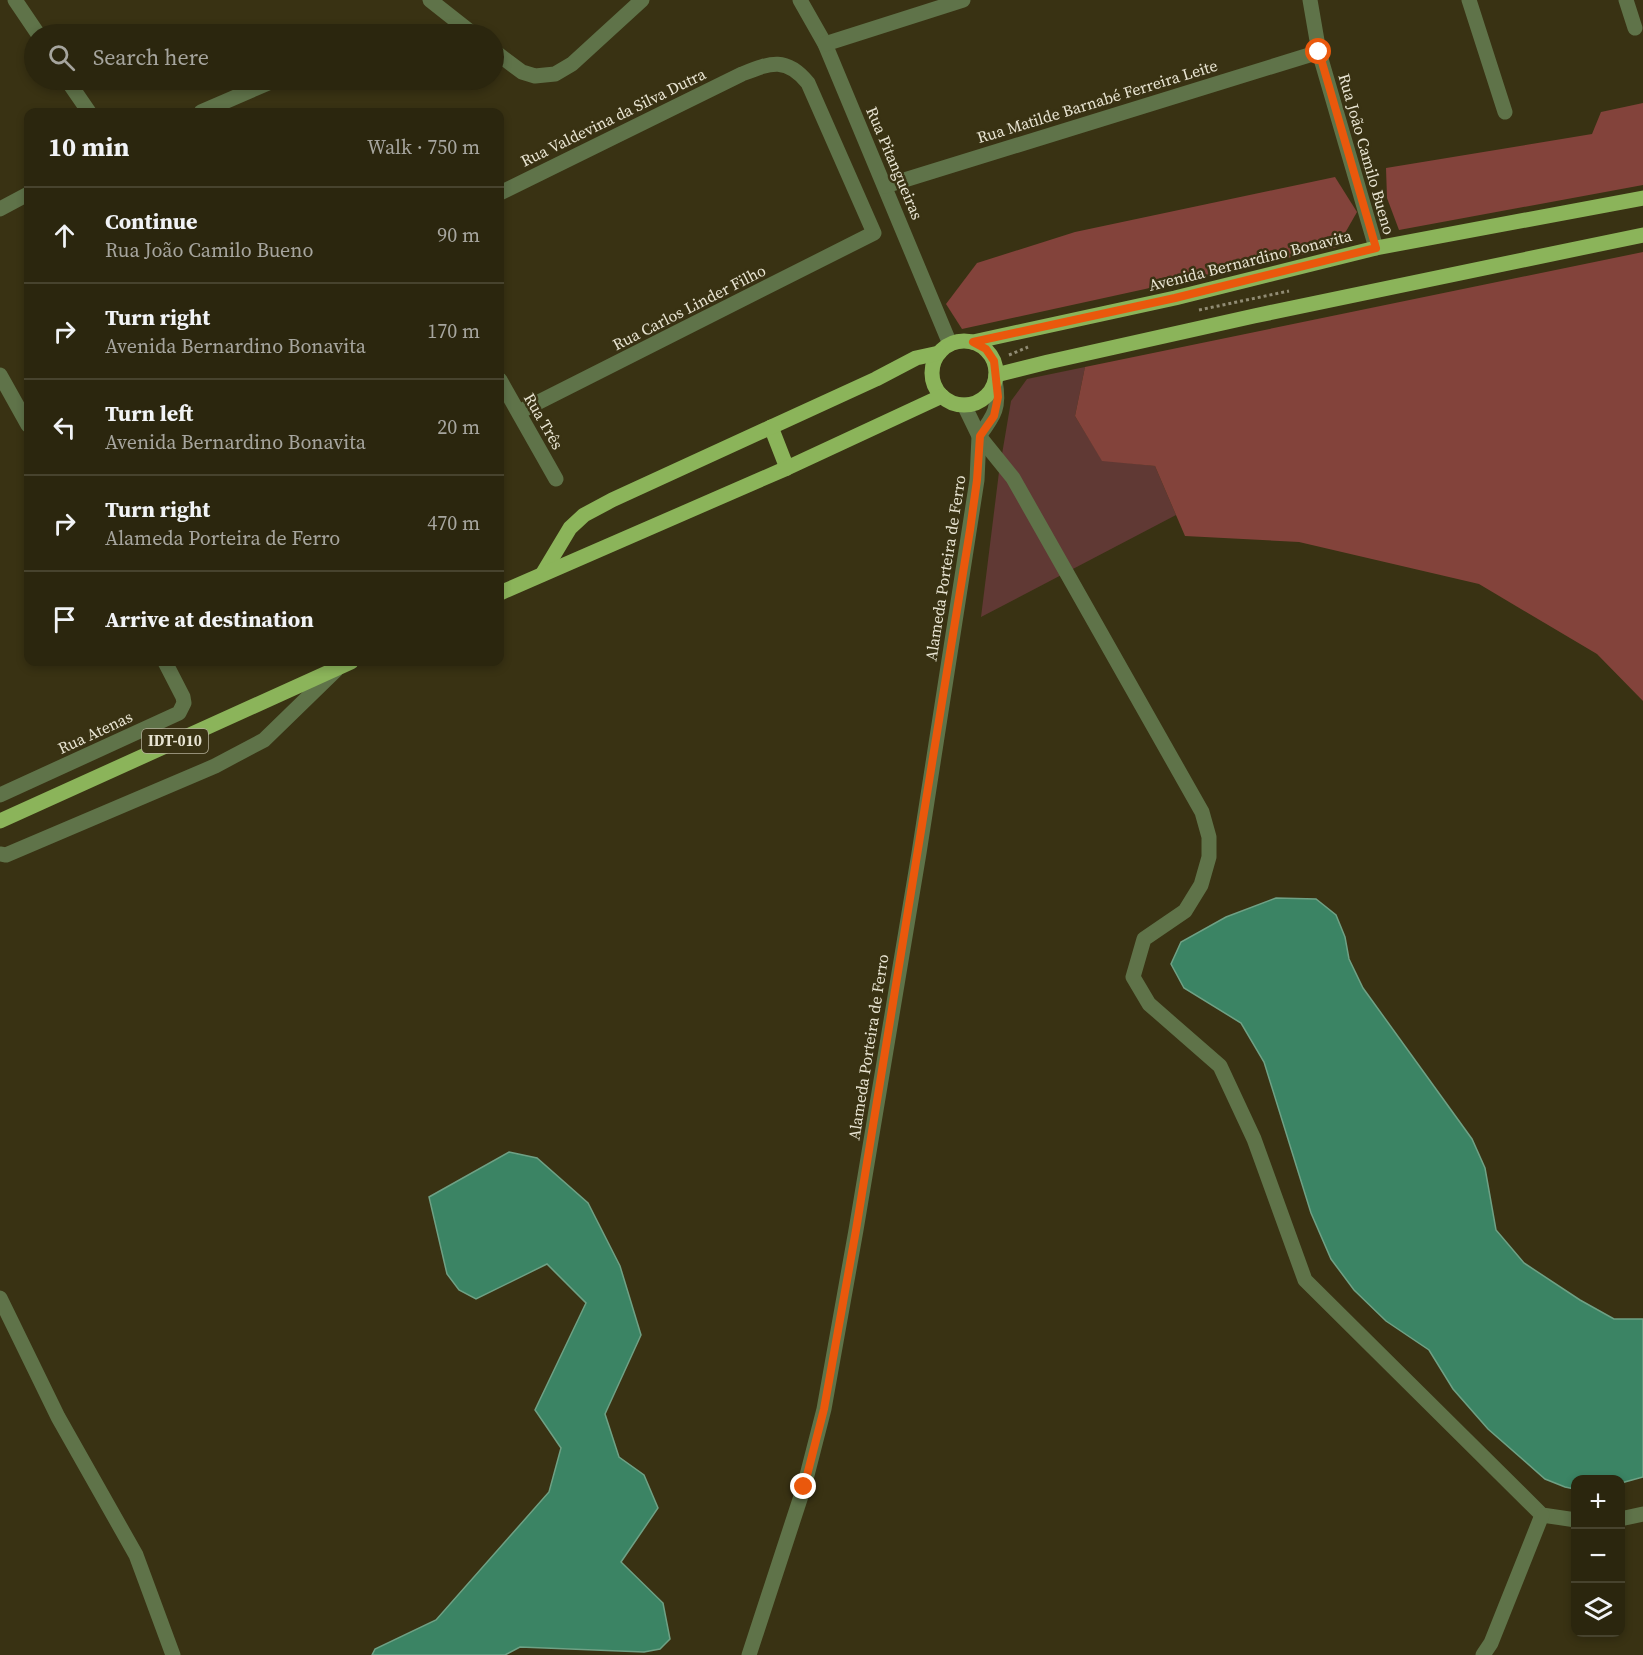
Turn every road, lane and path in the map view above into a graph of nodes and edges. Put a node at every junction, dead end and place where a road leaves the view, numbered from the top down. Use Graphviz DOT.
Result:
graph roads {
  1 [pos="15,0"];
  2 [pos="430,0"];
  3 [pos="642,0"];
  4 [pos="800,0"];
  5 [pos="963,0"];
  6 [pos="1310,0"];
  7 [pos="1469,0"];
  8 [pos="1626,0"];
  9 [pos="31,24"];
  10 [pos="460,24"];
  11 [pos="1635,28"];
  12 [pos="825,44"];
  13 [pos="1319,52"];
  14 [pos="504,58"];
  15 [pos="75,90"];
  16 [pos="252,90"];
  17 [pos="86,108"];
  18 [pos="210,108"];
  19 [pos="1505,112"];
  20 [pos="885,186"];
  21 [pos="504,191"];
  22 [pos="24,196"];
  23 [pos="1643,198"];
  24 [pos="0,209"];
  25 [pos="874,233"];
  26 [pos="1643,235"];
  27 [pos="1376,248"];
  28 [pos="973,342"];
  29 [pos="945,348"];
  30 [pos="0,375"];
  31 [pos="996,378"];
  32 [pos="504,387"];
  33 [pos="942,396"];
  34 [pos="964,405"];
  35 [pos="519,412"];
  36 [pos="24,418"];
  37 [pos="771,427"];
  38 [pos="980,436"];
  39 [pos="788,468"];
  40 [pos="556,479"];
  41 [pos="543,573"];
  42 [pos="504,591"];
  43 [pos="167,666"];
  44 [pos="340,666"];
  45 [pos="342,666"];
  46 [pos="0,795"];
  47 [pos="0,821"];
  48 [pos="0,854"];
  49 [pos="0,1298"];
  50 [pos="1643,1514"];
  51 [pos="1542,1515"];
  52 [pos="1571,1519"];
  53 [pos="1625,1519"];
  54 [pos="173,1655"];
  55 [pos="749,1655"];
  56 [pos="1483,1655"];
  1 -- 9 [label="street"];
  2 -- 10 [label="street"];
  3 -- 14 [label="street"];
  4 -- 12 [label="street, Rua Pitangueiras"];
  5 -- 12 [label="street"];
  6 -- 13 [label="street, Rua João Camilo Bueno"];
  7 -- 19 [label="street"];
  8 -- 11 [label="street"];
  12 -- 20 [label="street, Rua Pitangueiras"];
  13 -- 20 [label="street, Rua Matilde Barnabé Ferreira Leite"];
  13 -- 27 [label="street, Rua João Camilo Bueno"];
  15 -- 17 [label="street"];
  16 -- 18 [label="street"];
  20 -- 29 [label="street, Rua Pitangueiras"];
  21 -- 25 [label="street, Rua Valdevina da Silva Dutra"];
  22 -- 24 [label="street"];
  23 -- 27 [label="main road, Avenida Bernardino Bonavita"];
  25 -- 35 [label="street, Rua Carlos Linder Filho"];
  26 -- 31 [label="main road"];
  27 -- 28 [label="main road, Avenida Bernardino Bonavita"];
  28 -- 29 [label="main road, Avenida Bernardino Bonavita"];
  28 -- 31 [label="main road"];
  29 -- 33 [label="main road"];
  29 -- 37 [label="main road, Avenida Bernardino Bonavita"];
  30 -- 36 [label="street"];
  31 -- 34 [label="main road"];
  31 -- 38 [label="street, Alameda Porteira de Ferro"];
  32 -- 35 [label="street, Rua Três"];
  33 -- 34 [label="main road"];
  33 -- 39 [label="main road"];
  34 -- 38 [label="street"];
  35 -- 40 [label="street, Rua Três"];
  37 -- 39 [label="main road"];
  37 -- 41 [label="main road, Avenida Bernardino Bonavita"];
  38 -- 51 [label="street"];
  38 -- 55 [label="street, Alameda Porteira de Ferro"];
  39 -- 41 [label="main road"];
  41 -- 42 [label="main road"];
  43 -- 46 [label="street, Rua Atenas"];
  44 -- 47 [label="main road, IDT-010"];
  45 -- 48 [label="street"];
  49 -- 54 [label="street"];
  50 -- 53 [label="street"];
  51 -- 52 [label="street"];
  51 -- 56 [label="street"];
}
